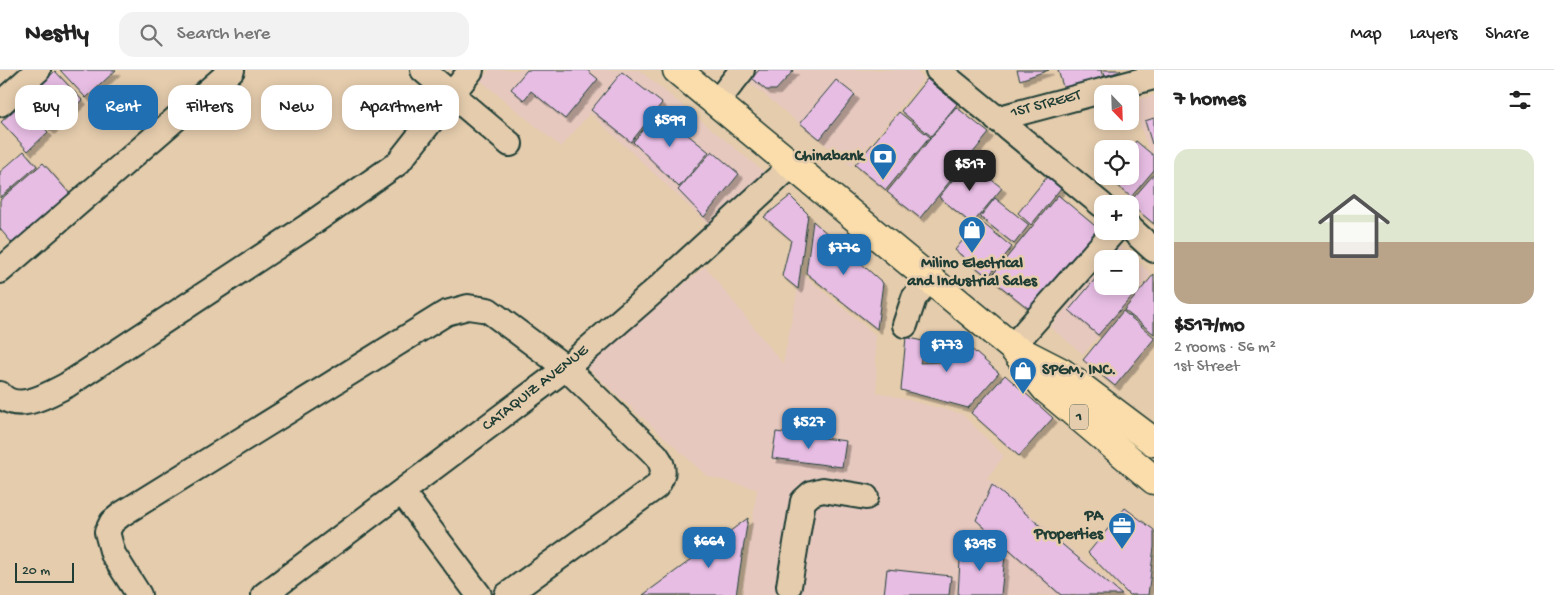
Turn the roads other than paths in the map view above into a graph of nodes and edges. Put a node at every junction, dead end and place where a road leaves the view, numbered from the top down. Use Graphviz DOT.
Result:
graph roads {
  1 [pos="38,70"];
  2 [pos="232,70"];
  3 [pos="423,70"];
  4 [pos="471,70"];
  5 [pos="677,70"];
  6 [pos="742,70"];
  7 [pos="938,70"];
  8 [pos="1154,77"];
  9 [pos="440,85"];
  10 [pos="459,86"];
  11 [pos="459,101"];
  12 [pos="716,103"];
  13 [pos="0,104"];
  14 [pos="996,118"];
  15 [pos="424,130"];
  16 [pos="510,144"];
  17 [pos="792,165"];
  18 [pos="1094,198"];
  19 [pos="1139,236"];
  20 [pos="1106,240"];
  21 [pos="1154,250"];
  22 [pos="0,271"];
  23 [pos="930,279"];
  24 [pos="904,325"];
  25 [pos="1012,347"];
  26 [pos="566,368"];
  27 [pos="0,394"];
  28 [pos="1154,442"];
  29 [pos="1154,480"];
  30 [pos="402,492"];
  31 [pos="866,498"];
  32 [pos="789,586"];
  33 [pos="139,595"];
  34 [pos="264,595"];
  35 [pos="479,595"];
  36 [pos="507,595"];
  1 -- 13 [label="street"];
  2 -- 22 [label="street"];
  3 -- 9 [label="street"];
  4 -- 10 [label="street"];
  5 -- 12 [label="highway, 1"];
  6 -- 12 [label="street"];
  7 -- 14 [label="street, 1ST STREET"];
  8 -- 14 [label="street, 1ST STREET"];
  11 -- 16 [label="street"];
  12 -- 17 [label="highway, 1"];
  14 -- 18 [label="street, 1ST STREET"];
  15 -- 27 [label="street"];
  17 -- 23 [label="highway, 1"];
  17 -- 26 [label="street, CATAQUIZ AVENUE"];
  19 -- 21 [label="street"];
  20 -- 25 [label="street"];
  23 -- 24 [label="street"];
  23 -- 25 [label="highway, 1"];
  25 -- 28 [label="highway, 1"];
  25 -- 29 [label="highway, 1"];
  26 -- 30 [label="street, CATAQUIZ AVENUE"];
  26 -- 33 [label="street"];
  26 -- 36 [label="street"];
  30 -- 34 [label="street, CATAQUIZ AVENUE"];
  30 -- 35 [label="street"];
  31 -- 32 [label="street"];
}
